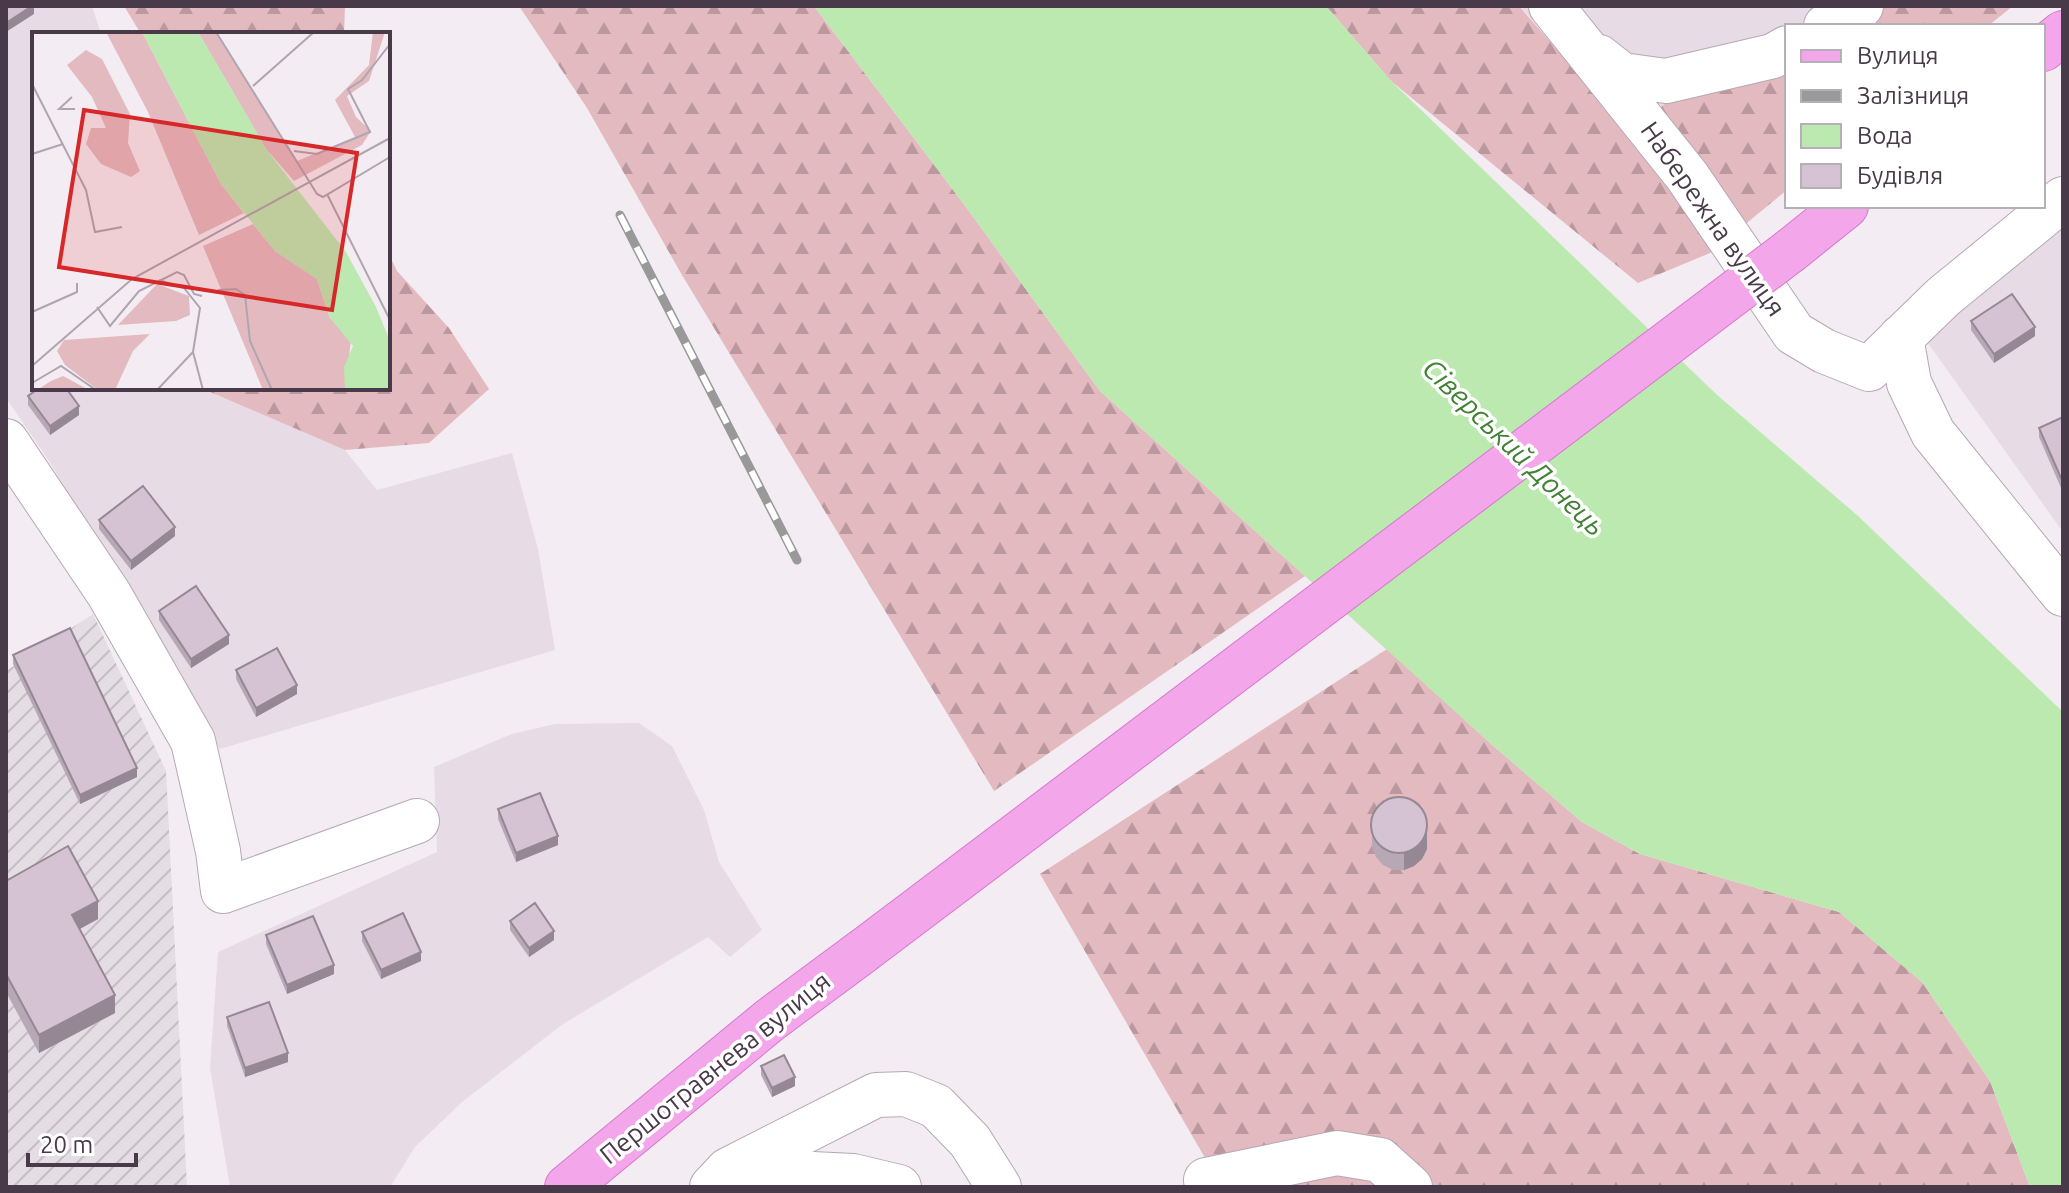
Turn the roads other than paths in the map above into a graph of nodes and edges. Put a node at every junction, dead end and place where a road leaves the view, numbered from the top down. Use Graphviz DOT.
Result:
graph roads {
  1 [pos="1551,6"];
  2 [pos="1861,6"];
  3 [pos="1830,24"];
  4 [pos="2063,33"];
  5 [pos="1585,46"];
  6 [pos="2045,47"];
  7 [pos="1785,49"];
  8 [pos="2063,199"];
  9 [pos="1844,208"];
  10 [pos="1901,337"];
  11 [pos="6,441"];
  12 [pos="2063,594"];
  13 [pos="417,821"];
  14 [pos="720,1179"];
  15 [pos="1206,1180"];
  16 [pos="567,1187"];
  17 [pos="899,1187"];
  18 [pos="999,1187"];
  19 [pos="1410,1187"];
  1 -- 5 [label="street, Набережна вулиця"];
  2 -- 3 [label="street"];
  4 -- 6 [label="main road"];
  5 -- 7 [label="street"];
  5 -- 10 [label="street, Набережна вулиця"];
  8 -- 10 [label="street"];
  9 -- 16 [label="main road, Першотравнева вулиця, bridge"];
  10 -- 12 [label="street"];
  11 -- 13 [label="street"];
  14 -- 17 [label="street"];
  14 -- 18 [label="street"];
  15 -- 19 [label="street"];
}
